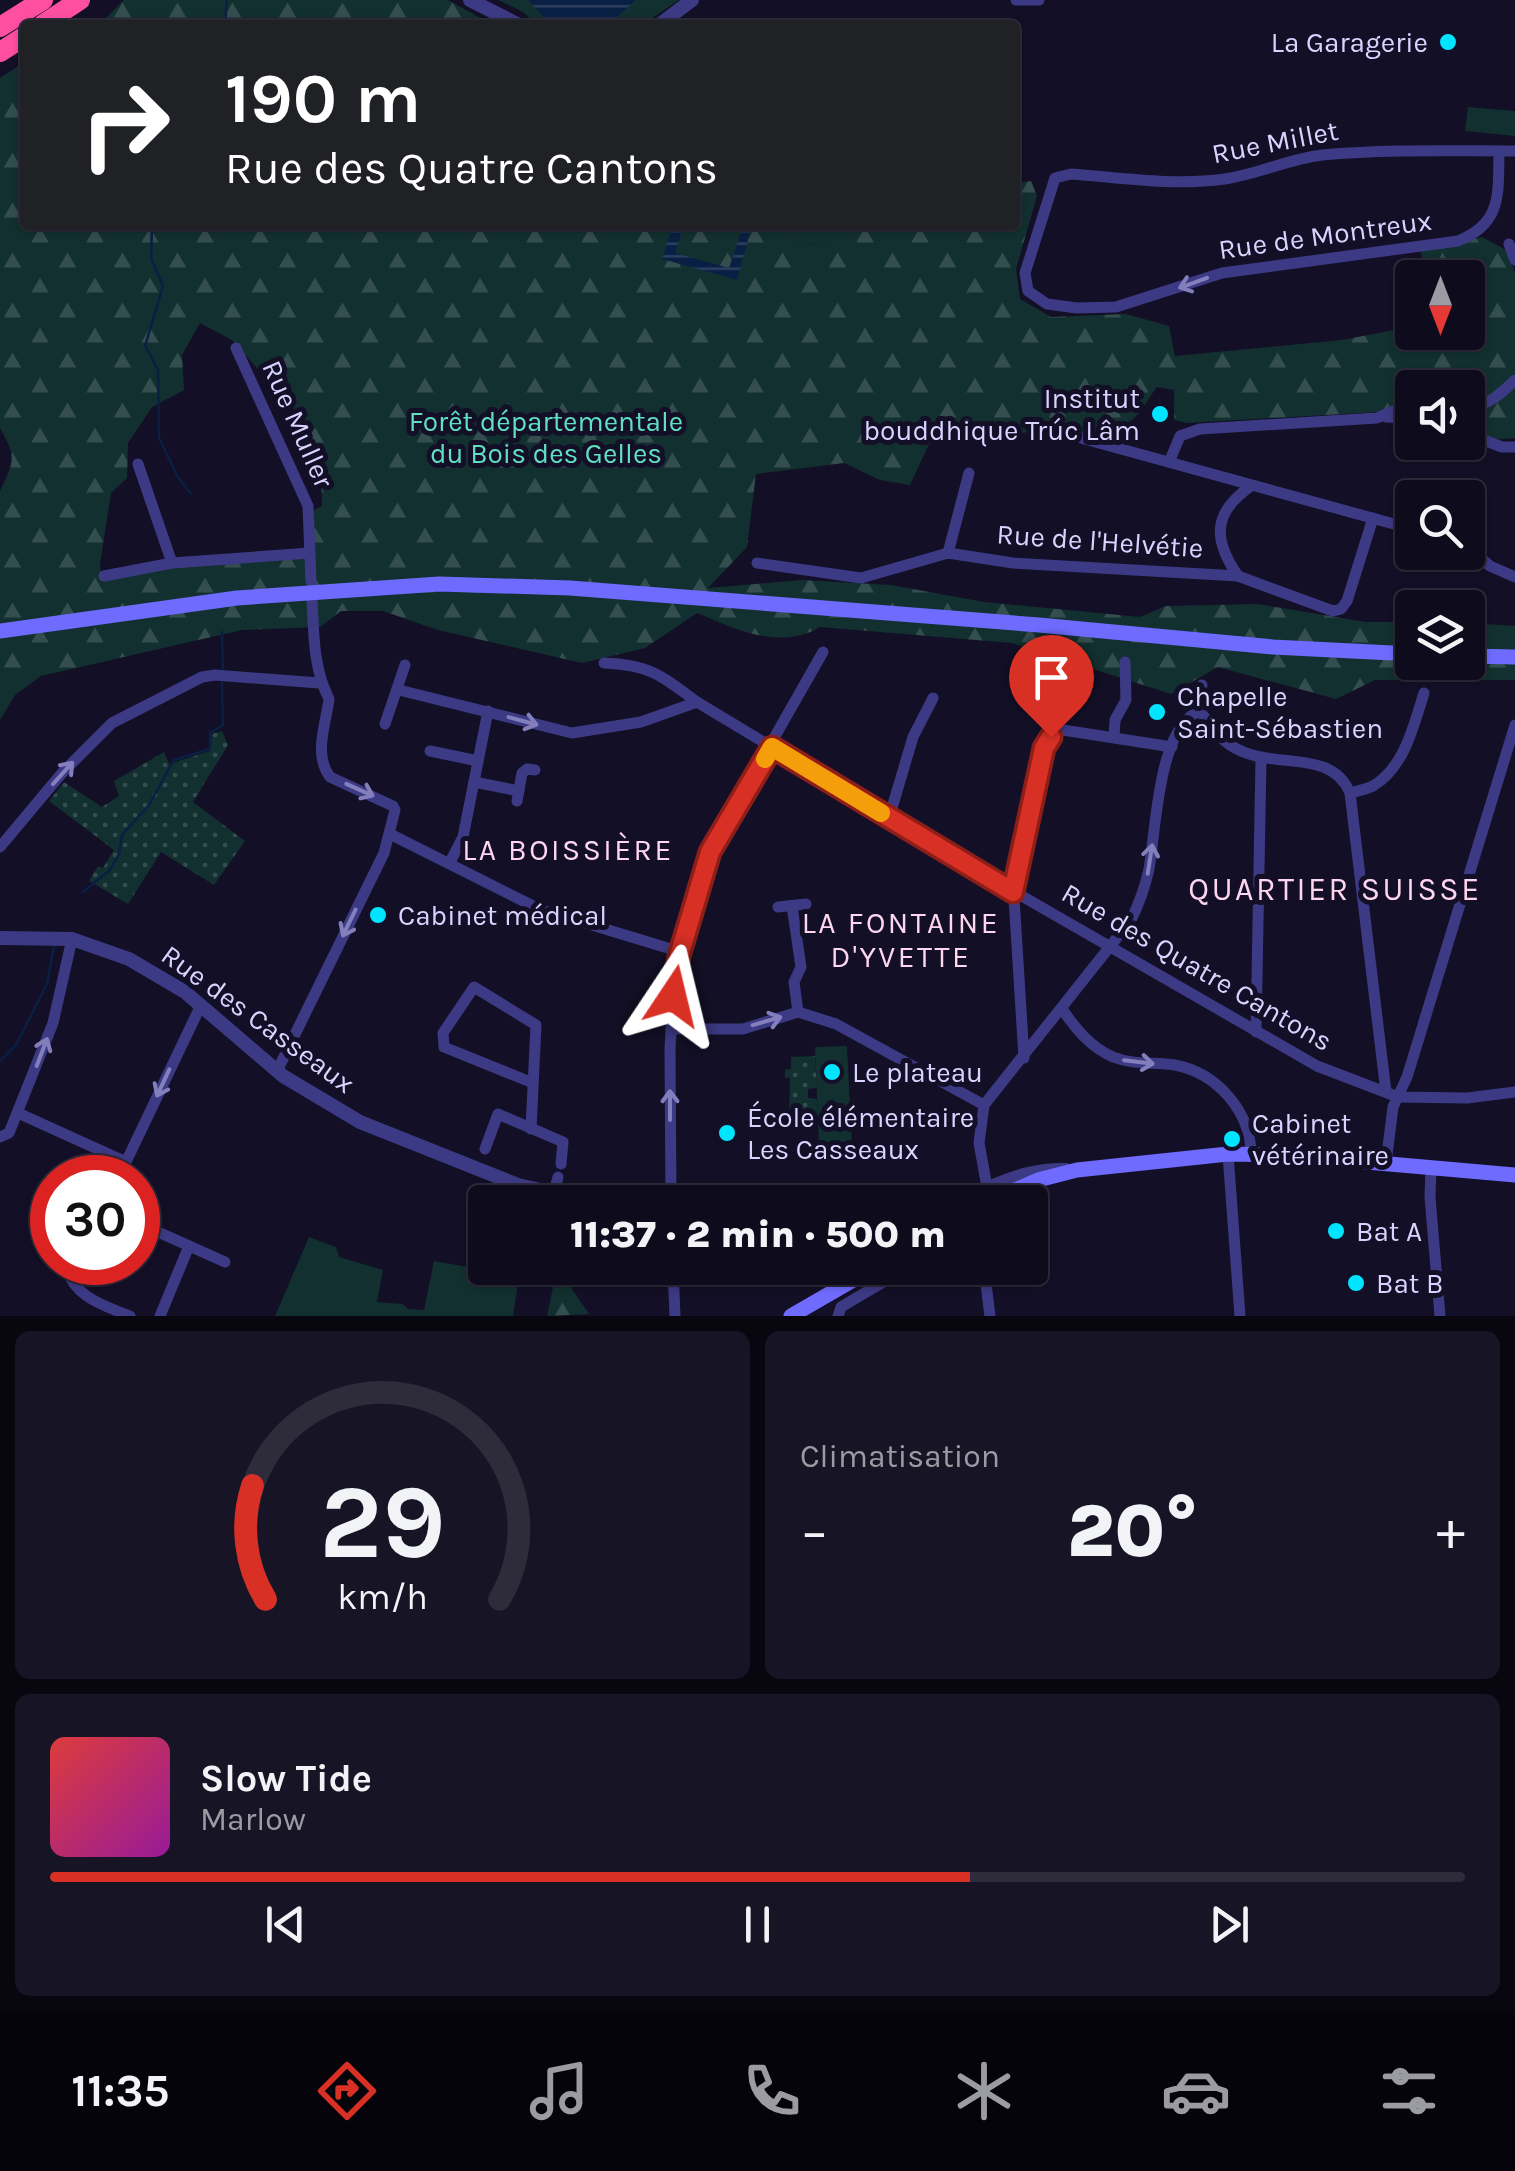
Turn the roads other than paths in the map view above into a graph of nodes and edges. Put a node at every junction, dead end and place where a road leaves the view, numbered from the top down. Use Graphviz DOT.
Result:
graph roads {
  1 [pos="42,0"];
  2 [pos="80,0"];
  3 [pos="470,0"];
  4 [pos="692,0"];
  5 [pos="1016,0"];
  6 [pos="1039,0"];
  7 [pos="50,20"];
  8 [pos="509,20"];
  9 [pos="666,20"];
  10 [pos="0,27"];
  11 [pos="1499,151"];
  12 [pos="1515,151"];
  13 [pos="1051,187"];
  14 [pos="1509,244"];
  15 [pos="1515,260"];
  16 [pos="236,348"];
  17 [pos="1515,380"];
  18 [pos="1485,403"];
  19 [pos="1395,410"];
  20 [pos="1377,418"];
  21 [pos="1395,418"];
  22 [pos="1070,435"];
  23 [pos="1485,440"];
  24 [pos="1515,447"];
  25 [pos="1170,460"];
  26 [pos="138,464"];
  27 [pos="968,474"];
  28 [pos="1251,486"];
  29 [pos="1373,518"];
  30 [pos="1395,524"];
  31 [pos="948,552"];
  32 [pos="310,554"];
  33 [pos="757,562"];
  34 [pos="1485,562"];
  35 [pos="172,563"];
  36 [pos="104,576"];
  37 [pos="1238,576"];
  38 [pos="1515,577"];
  39 [pos="311,581"];
  40 [pos="312,600"];
  41 [pos="0,631"];
  42 [pos="823,652"];
  43 [pos="1395,653"];
  44 [pos="1485,656"];
  45 [pos="1515,657"];
  46 [pos="1125,662"];
  47 [pos="604,663"];
  48 [pos="404,666"];
  49 [pos="319,682"];
  50 [pos="1202,685"];
  51 [pos="399,690"];
  52 [pos="1424,693"];
  53 [pos="933,698"];
  54 [pos="697,702"];
  55 [pos="488,711"];
  56 [pos="1200,711"];
  57 [pos="385,724"];
  58 [pos="1515,726"];
  59 [pos="1114,737"];
  60 [pos="772,747"];
  61 [pos="1172,747"];
  62 [pos="430,751"];
  63 [pos="1261,759"];
  64 [pos="478,760"];
  65 [pos="535,770"];
  66 [pos="474,782"];
  67 [pos="1350,793"];
  68 [pos="888,818"];
  69 [pos="390,834"];
  70 [pos="0,847"];
  71 [pos="450,862"];
  72 [pos="1013,892"];
  73 [pos="792,906"];
  74 [pos="0,938"];
  75 [pos="72,939"];
  76 [pos="1112,948"];
  77 [pos="679,956"];
  78 [pos="201,1005"];
  79 [pos="1062,1010"];
  80 [pos="798,1012"];
  81 [pos="671,1029"];
  82 [pos="1256,1032"];
  83 [pos="1024,1058"];
  84 [pos="277,1071"];
  85 [pos="533,1083"];
  86 [pos="1515,1092"];
  87 [pos="1392,1095"];
  88 [pos="984,1105"];
  89 [pos="18,1113"];
  90 [pos="531,1129"];
  91 [pos="0,1137"];
  92 [pos="485,1149"];
  93 [pos="1251,1153"];
  94 [pos="1228,1154"];
  95 [pos="107,1155"];
  96 [pos="129,1155"];
  97 [pos="1386,1163"];
  98 [pos="1431,1168"];
  99 [pos="1515,1175"];
  100 [pos="519,1185"];
  101 [pos="556,1185"];
  102 [pos="671,1185"];
  103 [pos="985,1185"];
  104 [pos="1021,1185"];
  105 [pos="160,1233"];
  106 [pos="189,1246"];
  107 [pos="225,1262"];
  108 [pos="74,1285"];
  109 [pos="674,1285"];
  110 [pos="858,1285"];
  111 [pos="859,1285"];
  112 [pos="986,1285"];
  113 [pos="130,1316"];
  114 [pos="160,1316"];
  115 [pos="675,1316"];
  116 [pos="790,1316"];
  117 [pos="838,1316"];
  118 [pos="990,1316"];
  119 [pos="1240,1316"];
  120 [pos="1440,1316"];
  1 -- 10 [label="highway"];
  2 -- 7 [label="highway"];
  3 -- 8 [label="street"];
  4 -- 9 [label="street"];
  5 -- 6 [label="street"];
  11 -- 12 [label="street, Rue Millet"];
  11 -- 13 [label="street, Rue Millet"];
  11 -- 13 [label="street, Rue de Montreux, one-way"];
  14 -- 15 [label="street"];
  16 -- 32 [label="street, Rue Muller"];
  17 -- 18 [label="street"];
  19 -- 20 [label="street"];
  20 -- 21 [label="street"];
  20 -- 25 [label="street"];
  22 -- 25 [label="street"];
  23 -- 24 [label="street"];
  25 -- 28 [label="street"];
  26 -- 35 [label="street"];
  27 -- 31 [label="street"];
  28 -- 29 [label="street"];
  28 -- 37 [label="street"];
  29 -- 30 [label="street"];
  29 -- 37 [label="street, Rue de l'Helvétie"];
  31 -- 33 [label="street, Rue de l'Helvétie"];
  31 -- 37 [label="street, Rue de l'Helvétie"];
  32 -- 35 [label="street"];
  32 -- 39 [label="street, Rue Muller"];
  34 -- 38 [label="street"];
  35 -- 36 [label="street"];
  40 -- 49 [label="street"];
  41 -- 43 [label="main road"];
  42 -- 60 [label="street"];
  44 -- 45 [label="main road"];
  46 -- 59 [label="street"];
  47 -- 54 [label="street, Rue des Quatre Cantons"];
  48 -- 51 [label="street"];
  49 -- 69 [label="street, one-way"];
  70 -- 49 [label="street, one-way"];
  50 -- 56 [label="street"];
  51 -- 55 [label="street"];
  51 -- 57 [label="street"];
  52 -- 67 [label="street"];
  53 -- 68 [label="street"];
  55 -- 54 [label="street, one-way"];
  54 -- 60 [label="street, Rue des Quatre Cantons"];
  55 -- 64 [label="street"];
  56 -- 61 [label="street"];
  56 -- 63 [label="street"];
  58 -- 87 [label="street"];
  59 -- 61 [label="street"];
  59 -- 72 [label="street"];
  60 -- 68 [label="street, Rue des Quatre Cantons"];
  60 -- 77 [label="street"];
  76 -- 61 [label="street, one-way"];
  62 -- 64 [label="street"];
  63 -- 67 [label="street"];
  63 -- 82 [label="street"];
  64 -- 66 [label="street"];
  65 -- 66 [label="street"];
  66 -- 71 [label="street"];
  67 -- 87 [label="street"];
  68 -- 72 [label="street, Rue des Quatre Cantons"];
  69 -- 71 [label="street"];
  69 -- 84 [label="street, one-way"];
  71 -- 77 [label="street"];
  72 -- 76 [label="street, Rue des Quatre Cantons"];
  72 -- 83 [label="street"];
  73 -- 80 [label="street"];
  74 -- 75 [label="street, Rue des Casseaux"];
  75 -- 78 [label="street, Rue des Casseaux"];
  89 -- 75 [label="street, one-way"];
  76 -- 79 [label="street"];
  76 -- 82 [label="street, Rue des Quatre Cantons"];
  77 -- 81 [label="street"];
  78 -- 84 [label="street, Rue des Casseaux"];
  78 -- 96 [label="street, one-way"];
  79 -- 83 [label="street"];
  79 -- 93 [label="street, one-way"];
  81 -- 80 [label="street, one-way"];
  80 -- 88 [label="street"];
  102 -- 81 [label="street, one-way"];
  82 -- 87 [label="street, Rue des Quatre Cantons"];
  83 -- 88 [label="street"];
  84 -- 100 [label="street, Rue des Casseaux"];
  85 -- 85 [label="street"];
  85 -- 90 [label="street"];
  86 -- 87 [label="street, Rue des Quatre Cantons"];
  87 -- 97 [label="street"];
  88 -- 103 [label="street"];
  89 -- 91 [label="street"];
  89 -- 95 [label="street"];
  90 -- 92 [label="street"];
  90 -- 101 [label="street"];
  93 -- 94 [label="main road"];
  93 -- 97 [label="main road"];
  94 -- 104 [label="main road"];
  94 -- 119 [label="street"];
  97 -- 98 [label="main road"];
  98 -- 99 [label="main road"];
  98 -- 120 [label="street"];
  105 -- 106 [label="street"];
  106 -- 107 [label="street"];
  106 -- 114 [label="street"];
  108 -- 113 [label="street"];
  109 -- 115 [label="street"];
  110 -- 116 [label="main road"];
  111 -- 117 [label="street"];
  112 -- 118 [label="street"];
}
